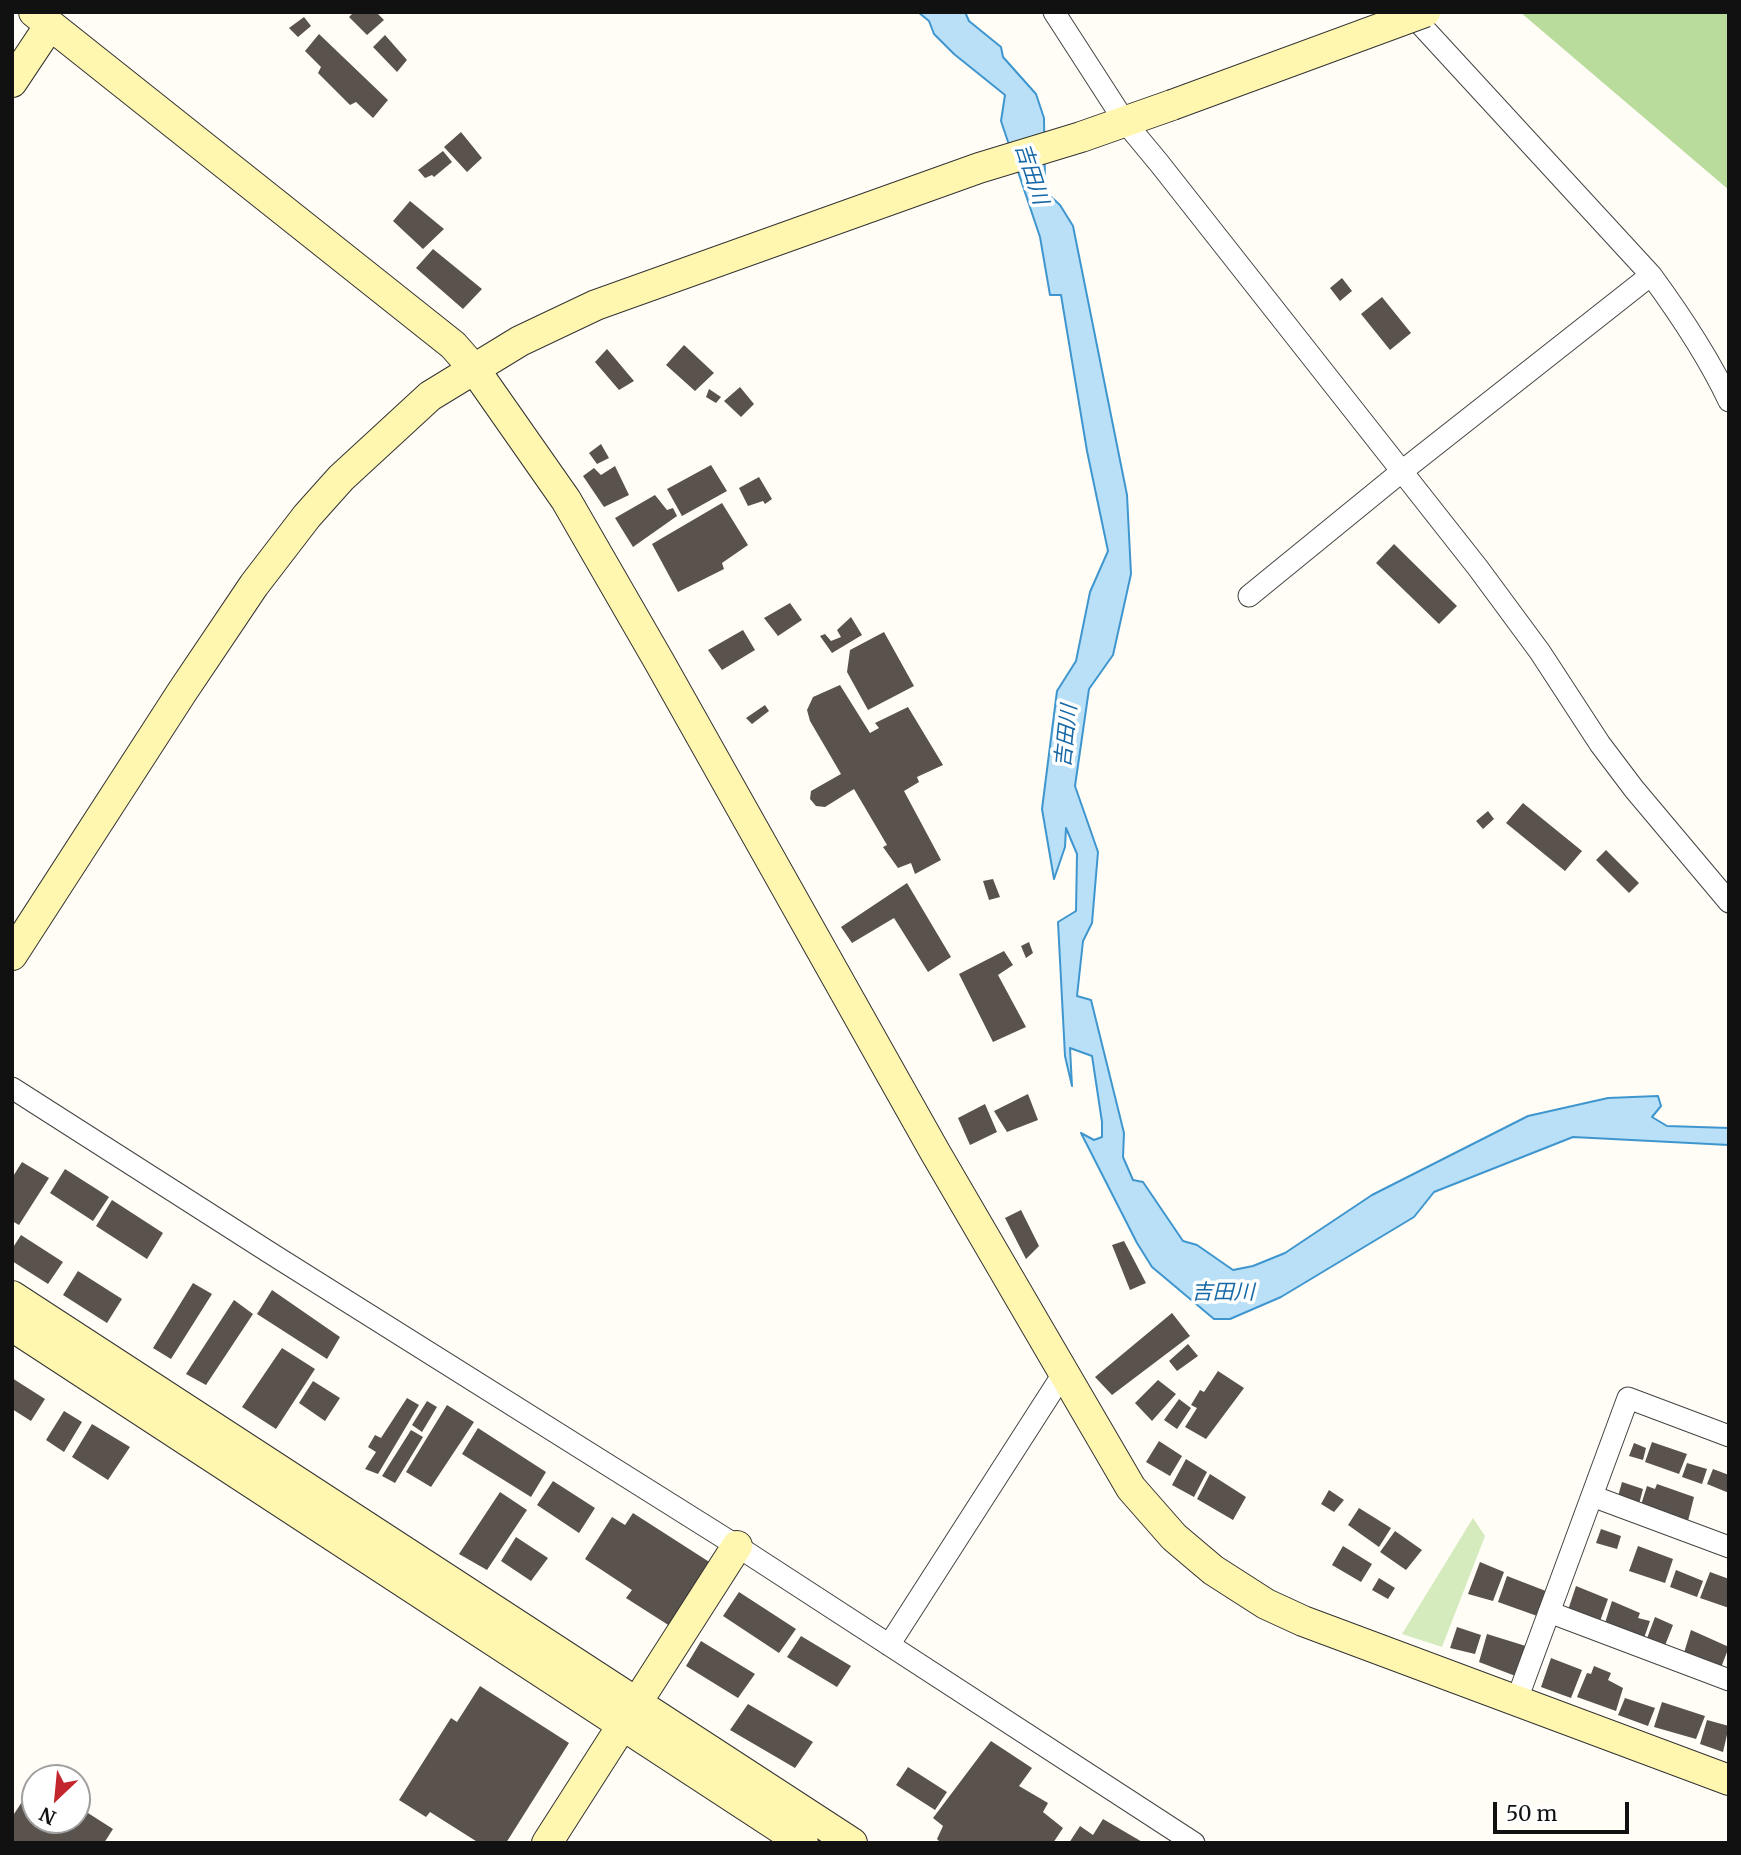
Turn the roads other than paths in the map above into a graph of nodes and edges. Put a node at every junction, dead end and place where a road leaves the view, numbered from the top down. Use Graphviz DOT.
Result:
graph roads {
  1 [pos="1054,12"];
  2 [pos="1409,12"];
  3 [pos="1425,12"];
  4 [pos="42,18"];
  5 [pos="12,82"];
  6 [pos="1125,121"];
  7 [pos="1651,275"];
  8 [pos="475,370"];
  9 [pos="1729,401"];
  10 [pos="1401,472"];
  11 [pos="1249,596"];
  12 [pos="1729,902"];
  13 [pos="12,955"];
  14 [pos="12,1088"];
  15 [pos="12,1296"];
  16 [pos="12,1326"];
  17 [pos="1063,1374"];
  18 [pos="1729,1436"];
  19 [pos="1592,1496"];
  20 [pos="737,1546"];
  21 [pos="1729,1547"];
  22 [pos="1549,1612"];
  23 [pos="889,1645"];
  24 [pos="1729,1680"];
  25 [pos="1516,1702"];
  26 [pos="630,1714"];
  27 [pos="1729,1780"];
  28 [pos="547,1843"];
  29 [pos="803,1843"];
  30 [pos="852,1843"];
  31 [pos="1194,1843"];
  1 -- 6 [label="street"];
  2 -- 7 [label="street"];
  3 -- 6 [label="street, bridge"];
  4 -- 5 [label="street"];
  4 -- 8 [label="street"];
  6 -- 8 [label="street"];
  6 -- 10 [label="street"];
  7 -- 9 [label="street"];
  7 -- 10 [label="street"];
  8 -- 13 [label="street"];
  8 -- 17 [label="street"];
  10 -- 11 [label="street"];
  10 -- 12 [label="street"];
  14 -- 20 [label="street"];
  15 -- 26 [label="street"];
  16 -- 26 [label="street"];
  17 -- 23 [label="street"];
  17 -- 25 [label="street"];
  18 -- 19 [label="street"];
  19 -- 21 [label="street"];
  19 -- 22 [label="street"];
  20 -- 23 [label="street"];
  20 -- 26 [label="street"];
  22 -- 24 [label="street"];
  22 -- 25 [label="street"];
  23 -- 31 [label="street"];
  25 -- 27 [label="street"];
  26 -- 28 [label="street"];
  26 -- 29 [label="street"];
  26 -- 30 [label="street"];
}
